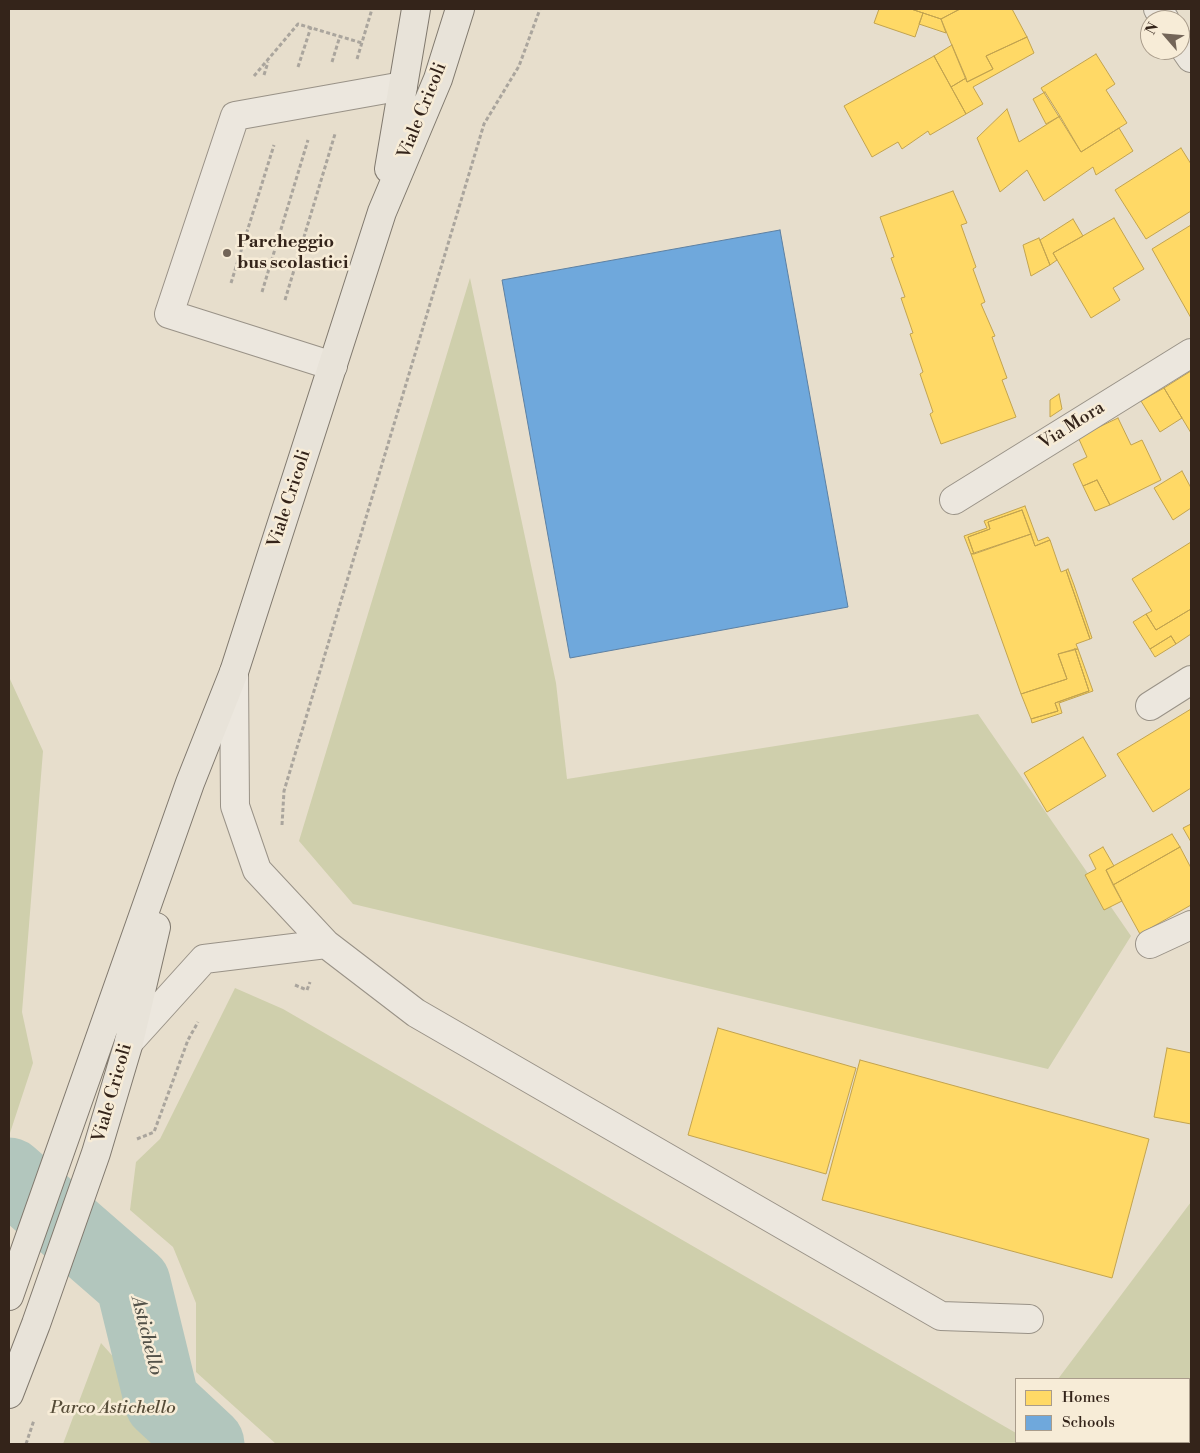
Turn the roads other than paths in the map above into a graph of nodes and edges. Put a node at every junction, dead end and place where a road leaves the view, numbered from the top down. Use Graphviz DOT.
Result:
graph roads {
  1 [pos="416,9"];
  2 [pos="460,9"];
  3 [pos="403,86"];
  4 [pos="382,212"];
  5 [pos="1191,353"];
  6 [pos="333,366"];
  7 [pos="954,500"];
  8 [pos="234,672"];
  9 [pos="1191,680"];
  10 [pos="1150,706"];
  11 [pos="190,783"];
  12 [pos="1191,925"];
  13 [pos="326,944"];
  14 [pos="1150,944"];
  15 [pos="129,1042"];
  16 [pos="9,1296"];
  17 [pos="1029,1319"];
  18 [pos="9,1394"];
  1 -- 3 [label="main road, Viale Cricoli"];
  2 -- 4 [label="main road, Viale Cricoli"];
  3 -- 4 [label="main road, Viale Cricoli"];
  3 -- 6 [label="street"];
  4 -- 6 [label="main road, Viale Cricoli"];
  5 -- 7 [label="street, Via Mora"];
  6 -- 8 [label="main road, Viale Cricoli"];
  8 -- 11 [label="main road, Viale Cricoli"];
  8 -- 13 [label="street"];
  9 -- 10 [label="street"];
  11 -- 15 [label="main road, Viale Cricoli"];
  11 -- 16 [label="main road, Viale Cricoli"];
  12 -- 14 [label="street"];
  13 -- 15 [label="street"];
  13 -- 17 [label="street"];
  15 -- 18 [label="main road, Viale Cricoli"];
}
